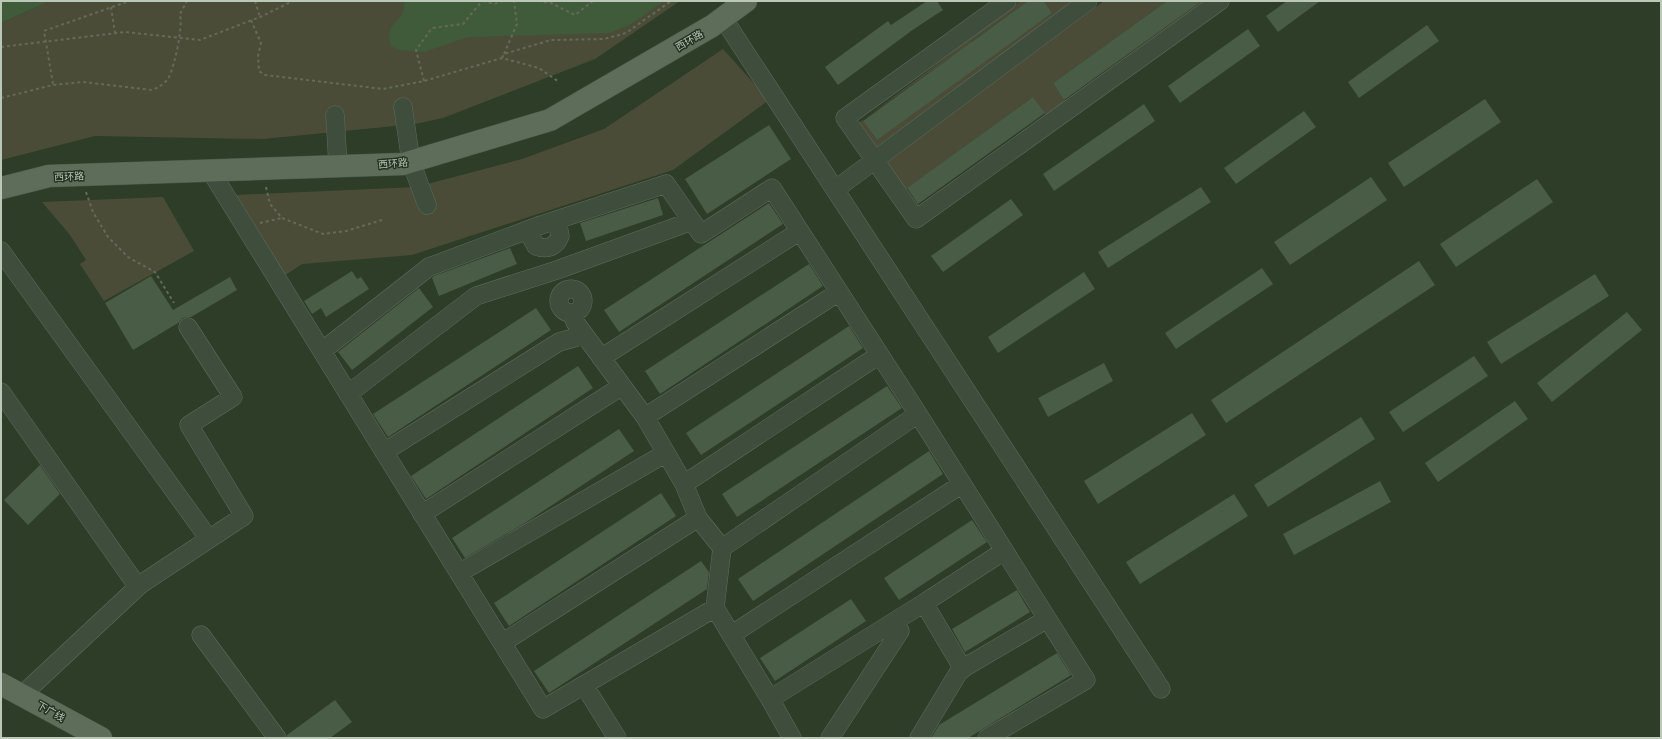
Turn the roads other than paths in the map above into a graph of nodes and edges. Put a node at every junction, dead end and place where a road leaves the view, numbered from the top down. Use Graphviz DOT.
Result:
graph roads {
  1 [pos="746,1"];
  2 [pos="1007,1"];
  3 [pos="1088,1"];
  4 [pos="1220,1"];
  5 [pos="723,18"];
  6 [pos="403,107"];
  7 [pos="334,115"];
  8 [pos="875,160"];
  9 [pos="411,162"];
  10 [pos="338,166"];
  11 [pos="210,170"];
  12 [pos="1,188"];
  13 [pos="836,189"];
  14 [pos="426,205"];
  15 [pos="557,220"];
  16 [pos="692,221"];
  17 [pos="527,230"];
  18 [pos="800,231"];
  19 [pos="550,247"];
  20 [pos="1,251"];
  21 [pos="557,270"];
  22 [pos="839,292"];
  23 [pos="188,327"];
  24 [pos="584,335"];
  25 [pos="322,351"];
  26 [pos="879,355"];
  27 [pos="601,358"];
  28 [pos="622,386"];
  29 [pos="1,392"];
  30 [pos="348,394"];
  31 [pos="918,414"];
  32 [pos="645,416"];
  33 [pos="384,452"];
  34 [pos="666,453"];
  35 [pos="684,484"];
  36 [pos="962,484"];
  37 [pos="422,514"];
  38 [pos="698,518"];
  39 [pos="209,539"];
  40 [pos="722,548"];
  41 [pos="1004,551"];
  42 [pos="459,573"];
  43 [pos="138,587"];
  44 [pos="924,603"];
  45 [pos="715,608"];
  46 [pos="1047,619"];
  47 [pos="900,631"];
  48 [pos="201,635"];
  49 [pos="731,635"];
  50 [pos="502,643"];
  51 [pos="963,669"];
  52 [pos="1,684"];
  53 [pos="584,685"];
  54 [pos="1161,689"];
  55 [pos="22,695"];
  56 [pos="770,699"];
  57 [pos="101,738"];
  58 [pos="278,738"];
  59 [pos="616,738"];
  60 [pos="792,738"];
  61 [pos="830,738"];
  62 [pos="919,738"];
  63 [pos="987,738"];
  1 -- 5 [label="main road, 西环路"];
  2 -- 8 [label="street"];
  3 -- 8 [label="street"];
  4 -- 8 [label="street"];
  5 -- 9 [label="main road, 西环路"];
  5 -- 13 [label="street"];
  6 -- 9 [label="street"];
  7 -- 10 [label="street"];
  8 -- 13 [label="street"];
  9 -- 10 [label="main road, 西环路"];
  9 -- 14 [label="street"];
  10 -- 11 [label="main road, 西环路"];
  11 -- 12 [label="main road, 西环路"];
  11 -- 25 [label="street"];
  13 -- 54 [label="street"];
  15 -- 16 [label="street"];
  15 -- 17 [label="street"];
  15 -- 19 [label="street"];
  16 -- 18 [label="street"];
  16 -- 21 [label="street"];
  17 -- 19 [label="street"];
  17 -- 25 [label="street"];
  18 -- 22 [label="street"];
  18 -- 27 [label="street"];
  19 -- 21 [label="street"];
  20 -- 39 [label="street"];
  21 -- 24 [label="street"];
  21 -- 30 [label="street"];
  22 -- 26 [label="street"];
  22 -- 32 [label="street"];
  23 -- 39 [label="street"];
  24 -- 27 [label="street"];
  24 -- 33 [label="street"];
  25 -- 30 [label="street"];
  26 -- 31 [label="street"];
  26 -- 35 [label="street"];
  27 -- 28 [label="street"];
  28 -- 32 [label="street"];
  28 -- 37 [label="street"];
  29 -- 43 [label="street"];
  30 -- 33 [label="street"];
  31 -- 36 [label="street"];
  31 -- 40 [label="street"];
  32 -- 34 [label="street"];
  33 -- 37 [label="street"];
  34 -- 35 [label="street"];
  34 -- 42 [label="street"];
  35 -- 38 [label="street"];
  36 -- 41 [label="street"];
  36 -- 49 [label="street"];
  37 -- 42 [label="street"];
  38 -- 40 [label="street"];
  38 -- 50 [label="street"];
  39 -- 43 [label="street"];
  40 -- 45 [label="street"];
  41 -- 44 [label="street"];
  41 -- 46 [label="street"];
  42 -- 50 [label="street"];
  43 -- 55 [label="street"];
  44 -- 51 [label="street"];
  44 -- 56 [label="street"];
  45 -- 49 [label="street"];
  45 -- 53 [label="street"];
  46 -- 51 [label="street"];
  46 -- 63 [label="street"];
  47 -- 61 [label="street"];
  48 -- 58 [label="street"];
  49 -- 56 [label="street"];
  50 -- 53 [label="street"];
  51 -- 62 [label="street"];
  52 -- 55 [label="main road, 下广线"];
  53 -- 59 [label="street"];
  55 -- 57 [label="main road, 下广线"];
  56 -- 60 [label="street"];
}
